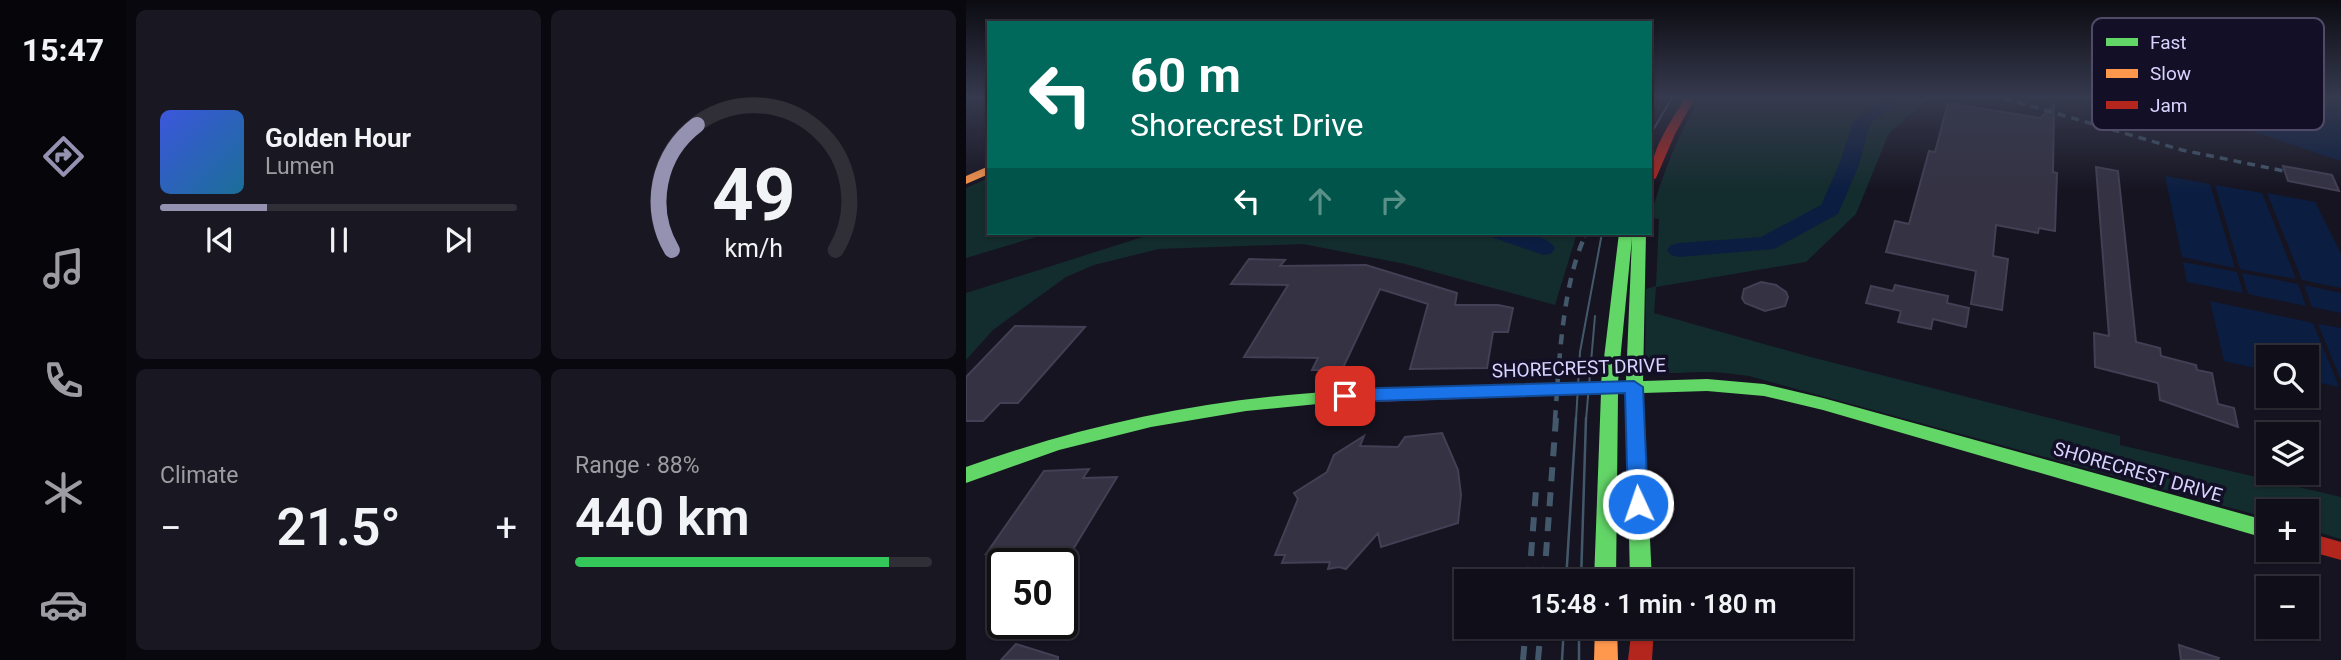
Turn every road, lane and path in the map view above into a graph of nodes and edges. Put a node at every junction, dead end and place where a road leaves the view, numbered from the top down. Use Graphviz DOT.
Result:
graph roads {
  1 [pos="1671,129"];
  2 [pos="987,156"];
  3 [pos="966,165"];
  4 [pos="987,171"];
  5 [pos="1652,173"];
  6 [pos="966,180"];
  7 [pos="1626,235"];
  8 [pos="1639,235"];
  9 [pos="1634,387"];
  10 [pos="1609,388"];
  11 [pos="966,474"];
  12 [pos="2256,527"];
  13 [pos="2319,545"];
  14 [pos="2341,551"];
  15 [pos="1605,569"];
  16 [pos="1641,569"];
  17 [pos="1606,639"];
  18 [pos="1642,639"];
  19 [pos="1606,660"];
  20 [pos="1640,660"];
  1 -- 5 [label="main road"];
  2 -- 3 [label="main road"];
  4 -- 6 [label="main road"];
  7 -- 10 [label="main road"];
  8 -- 9 [label="main road"];
  9 -- 10 [label="main road, SHORECREST DRIVE"];
  9 -- 12 [label="main road, SHORECREST DRIVE"];
  9 -- 16 [label="main road"];
  10 -- 11 [label="main road, SHORECREST DRIVE"];
  10 -- 15 [label="main road"];
  13 -- 14 [label="main road"];
  17 -- 19 [label="main road"];
  18 -- 20 [label="main road"];
}
